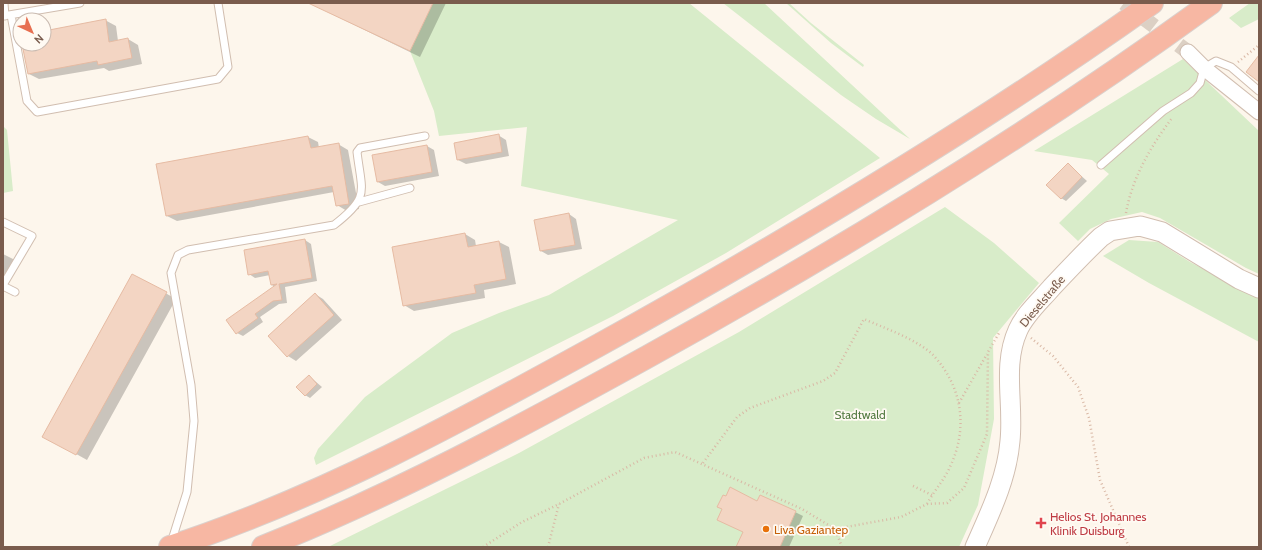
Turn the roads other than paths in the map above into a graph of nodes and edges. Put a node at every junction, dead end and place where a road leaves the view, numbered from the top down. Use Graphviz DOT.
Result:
graph roads {
  1 [pos="4,3"];
  2 [pos="80,3"];
  3 [pos="218,3"];
  4 [pos="1152,3"];
  5 [pos="1211,3"];
  6 [pos="6,16"];
  7 [pos="1188,52"];
  8 [pos="1204,68"];
  9 [pos="1259,91"];
  10 [pos="1259,112"];
  11 [pos="425,136"];
  12 [pos="1101,165"];
  13 [pos="410,188"];
  14 [pos="359,202"];
  15 [pos="3,222"];
  16 [pos="3,286"];
  17 [pos="1259,288"];
  18 [pos="15,292"];
  19 [pos="170,547"];
  20 [pos="263,547"];
  21 [pos="976,547"];
  1 -- 6 [label="lane"];
  2 -- 6 [label="lane"];
  3 -- 6 [label="lane"];
  4 -- 19 [label="highway"];
  5 -- 20 [label="highway"];
  7 -- 8 [label="street"];
  8 -- 9 [label="lane"];
  8 -- 10 [label="street"];
  8 -- 12 [label="lane"];
  11 -- 14 [label="lane"];
  13 -- 14 [label="lane"];
  14 -- 19 [label="lane"];
  15 -- 16 [label="lane"];
  16 -- 18 [label="lane"];
  17 -- 21 [label="street, Dieselstraße"];
}
